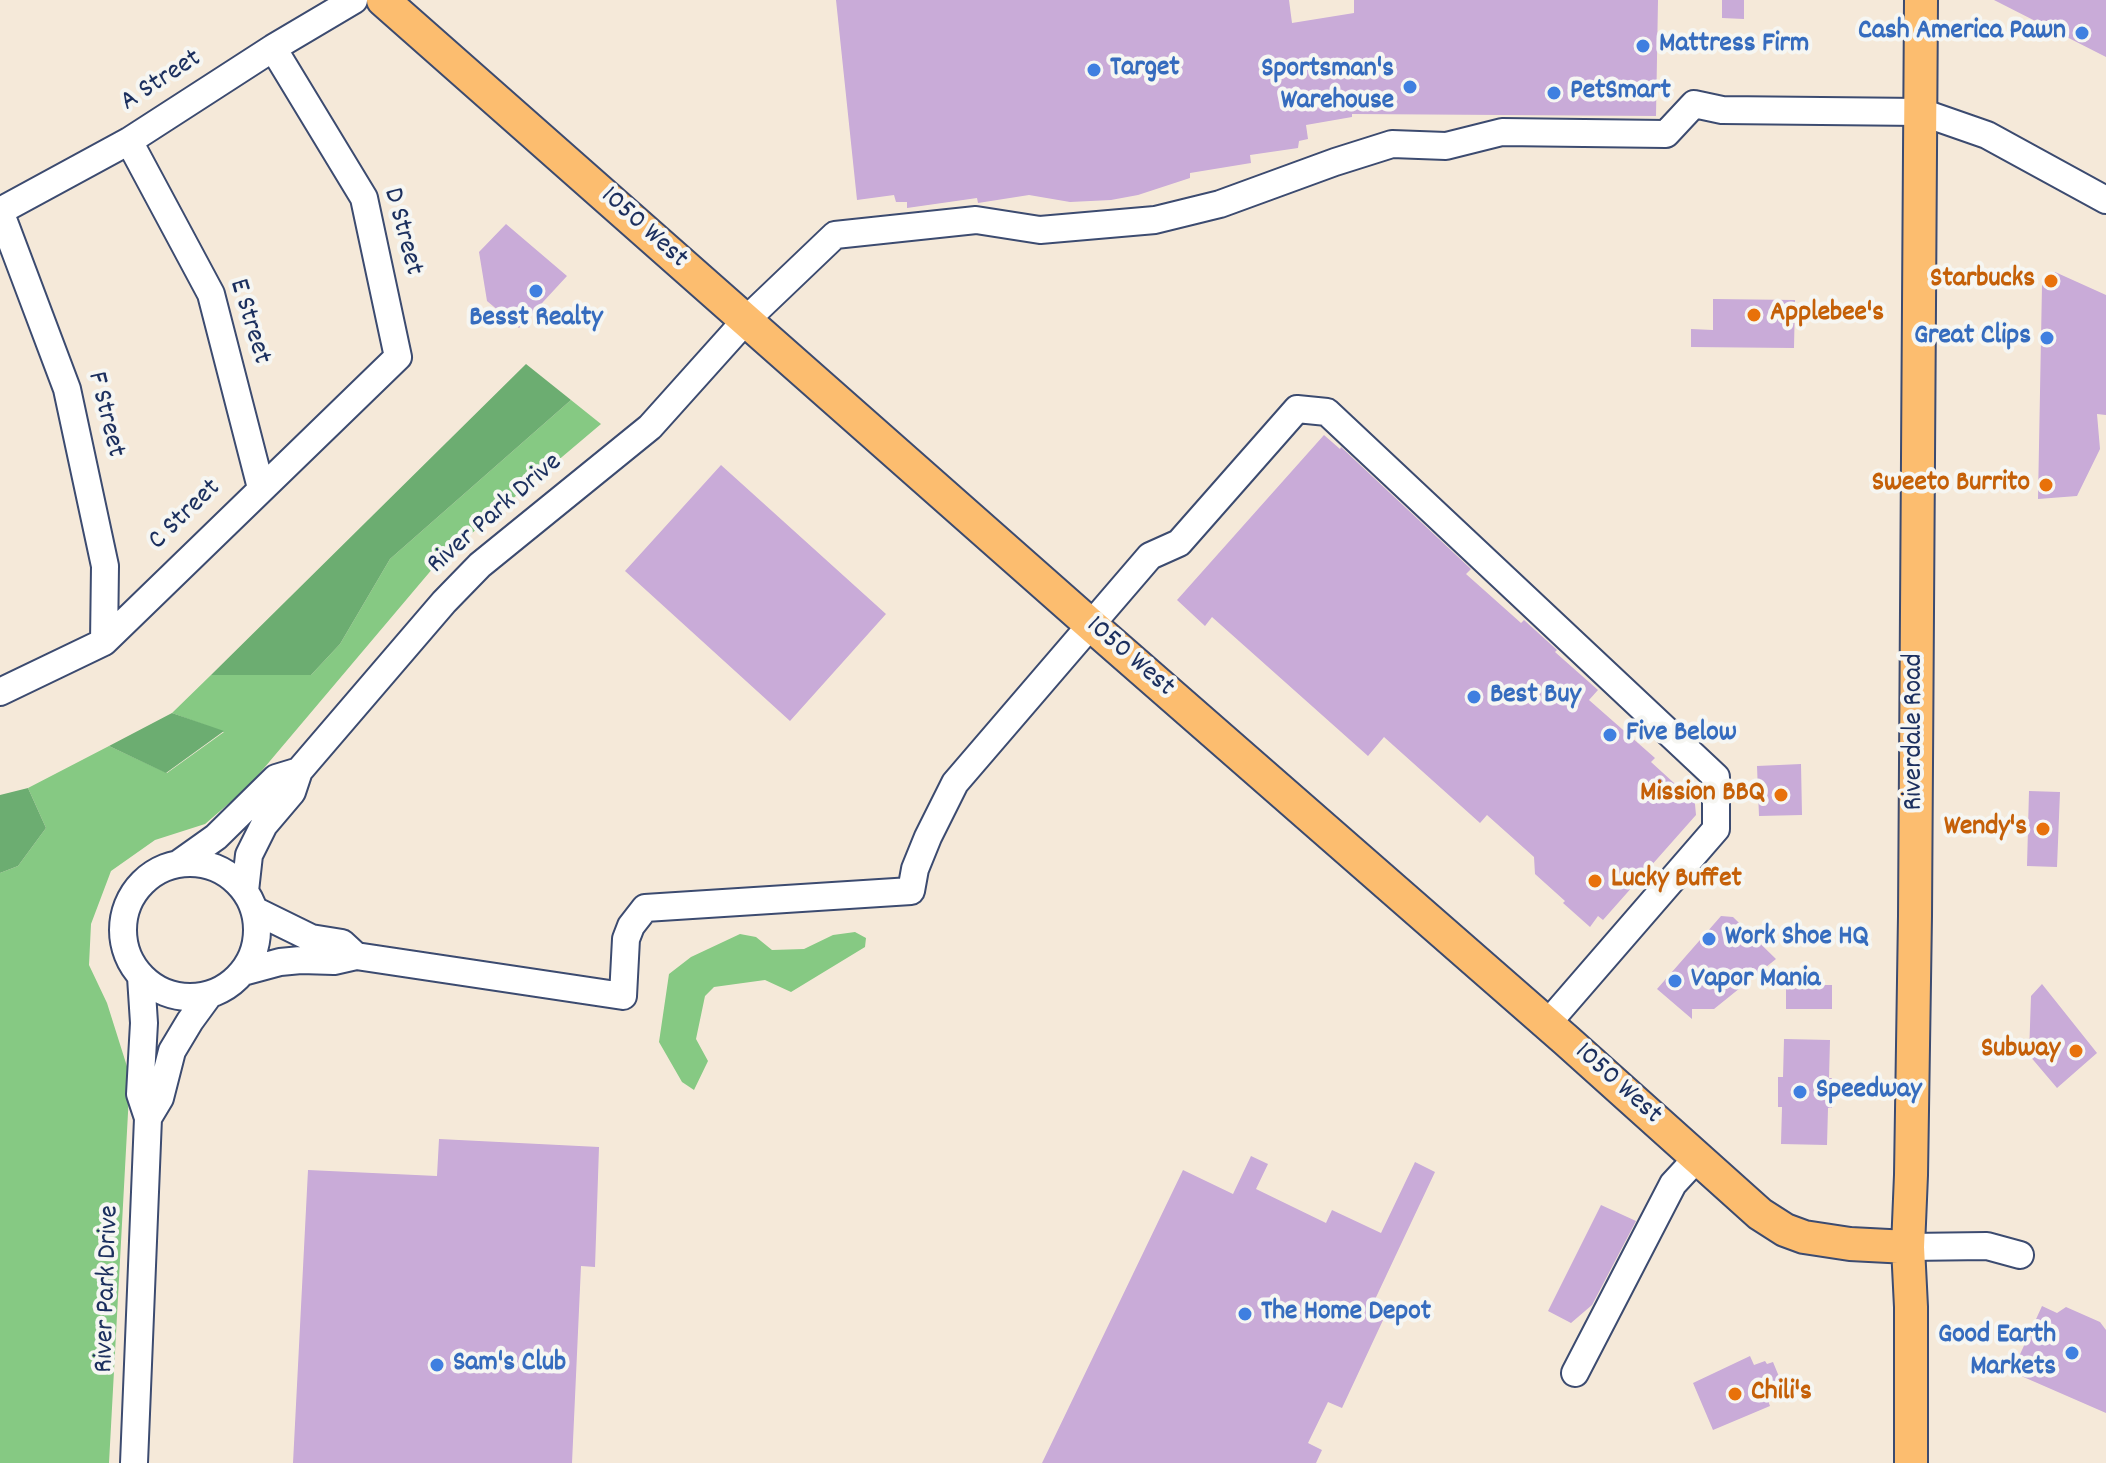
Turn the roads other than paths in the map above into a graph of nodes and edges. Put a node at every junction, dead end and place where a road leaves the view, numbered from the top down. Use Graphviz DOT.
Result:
graph roads {
  1 [pos="354,0"];
  2 [pos="383,0"];
  3 [pos="1921,0"];
  4 [pos="273,48"];
  5 [pos="1921,112"];
  6 [pos="129,141"];
  7 [pos="2106,200"];
  8 [pos="0,211"];
  9 [pos="746,320"];
  10 [pos="398,357"];
  11 [pos="261,488"];
  12 [pos="1091,625"];
  13 [pos="104,642"];
  14 [pos="0,692"];
  15 [pos="299,771"];
  16 [pos="178,864"];
  17 [pos="250,901"];
  18 [pos="356,956"];
  19 [pos="243,972"];
  20 [pos="141,977"];
  21 [pos="209,995"];
  22 [pos="1547,1024"];
  23 [pos="148,1118"];
  24 [pos="1697,1158"];
  25 [pos="1908,1247"];
  26 [pos="2020,1255"];
  27 [pos="1575,1373"];
  28 [pos="134,1463"];
  29 [pos="1911,1463"];
  1 -- 4 [label="street, A Street"];
  2 -- 9 [label="main road, 1050 West"];
  3 -- 5 [label="main road, Riverdale Road"];
  4 -- 6 [label="street, A Street"];
  4 -- 10 [label="street, D Street"];
  5 -- 7 [label="street, River Park Drive"];
  5 -- 9 [label="street, River Park Drive"];
  5 -- 25 [label="main road, Riverdale Road"];
  6 -- 8 [label="street, A Street"];
  6 -- 11 [label="street, E Street"];
  8 -- 13 [label="street, F Street"];
  9 -- 12 [label="main road, 1050 West"];
  9 -- 15 [label="street, River Park Drive"];
  10 -- 11 [label="street, C Street"];
  11 -- 13 [label="street, C Street"];
  12 -- 18 [label="street"];
  12 -- 22 [label="main road, 1050 West"];
  12 -- 22 [label="street"];
  13 -- 14 [label="street, C Street"];
  15 -- 16 [label="street, River Park Drive"];
  15 -- 17 [label="street, River Park Drive"];
  16 -- 17 [label="street"];
  16 -- 20 [label="street"];
  17 -- 18 [label="street"];
  17 -- 19 [label="street"];
  18 -- 19 [label="street"];
  19 -- 21 [label="street"];
  20 -- 21 [label="street"];
  20 -- 23 [label="street, River Park Drive"];
  21 -- 23 [label="street, River Park Drive"];
  22 -- 24 [label="main road, 1050 West"];
  23 -- 28 [label="street, River Park Drive"];
  24 -- 25 [label="main road, 1050 West"];
  24 -- 27 [label="street"];
  25 -- 26 [label="street"];
  25 -- 29 [label="main road, Riverdale Road"];
}
